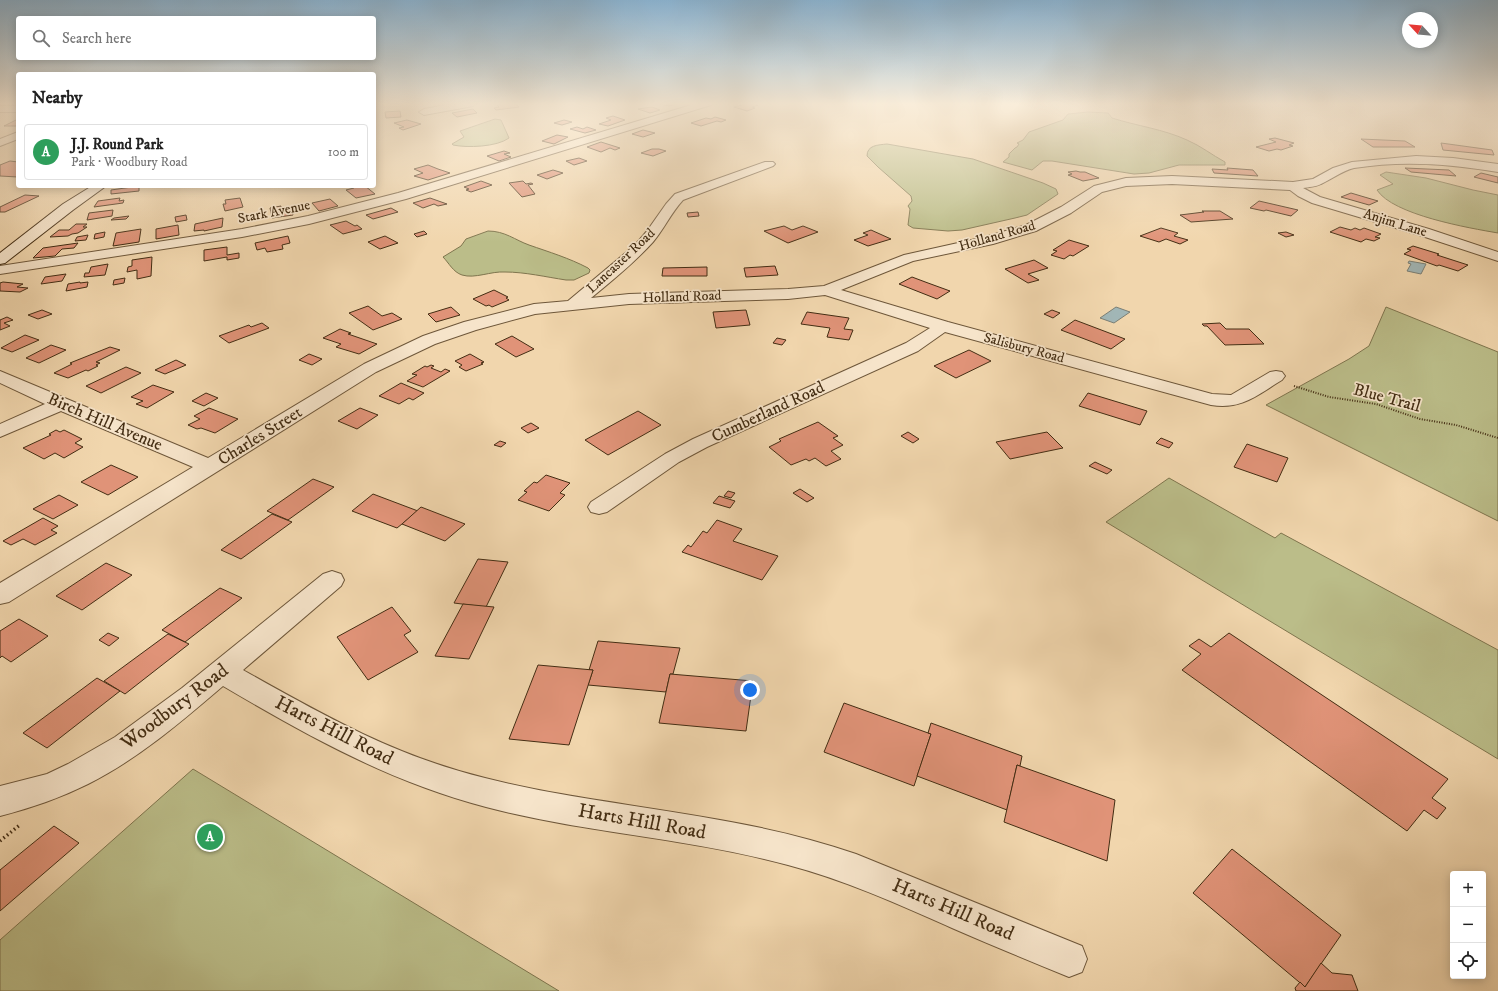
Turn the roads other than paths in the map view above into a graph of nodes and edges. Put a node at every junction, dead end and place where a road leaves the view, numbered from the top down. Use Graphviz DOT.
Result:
graph roads {
  1 [pos="557,149"];
  2 [pos="0,151"];
  3 [pos="12,151"];
  4 [pos="769,164"];
  5 [pos="1498,168"];
  6 [pos="1293,186"];
  7 [pos="97,188"];
  8 [pos="1498,258"];
  9 [pos="0,260"];
  10 [pos="0,270"];
  11 [pos="826,290"];
  12 [pos="574,304"];
  13 [pos="534,309"];
  14 [pos="942,326"];
  15 [pos="0,376"];
  16 [pos="1273,377"];
  17 [pos="61,404"];
  18 [pos="0,431"];
  19 [pos="210,466"];
  20 [pos="599,507"];
  21 [pos="332,580"];
  22 [pos="0,595"];
  23 [pos="222,672"];
  24 [pos="0,801"];
  25 [pos="1069,959"];
  1 -- 10 [label="street, Stark Avenue"];
  2 -- 3 [label="street"];
  4 -- 12 [label="street, Lancaster Road"];
  5 -- 6 [label="street, Holland Road"];
  6 -- 8 [label="street, Anjim Lane"];
  6 -- 11 [label="street, Holland Road"];
  7 -- 9 [label="street"];
  11 -- 12 [label="street, Holland Road"];
  11 -- 14 [label="street, Salisbury Road"];
  12 -- 13 [label="street, Holland Road"];
  13 -- 19 [label="street, Charles Street"];
  14 -- 16 [label="street, Salisbury Road"];
  14 -- 20 [label="street, Cumberland Road"];
  15 -- 17 [label="street, Birch Hill Avenue"];
  17 -- 18 [label="street"];
  17 -- 19 [label="street, Birch Hill Avenue"];
  19 -- 22 [label="street, Charles Street"];
  21 -- 23 [label="street, Woodbury Road"];
  23 -- 24 [label="street, Woodbury Road"];
  23 -- 25 [label="street, Harts Hill Road"];
}
